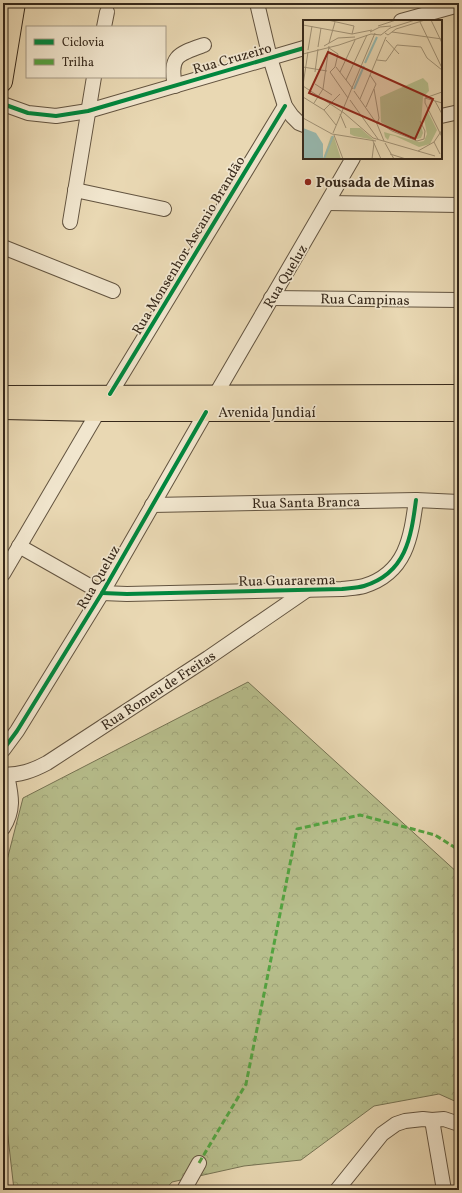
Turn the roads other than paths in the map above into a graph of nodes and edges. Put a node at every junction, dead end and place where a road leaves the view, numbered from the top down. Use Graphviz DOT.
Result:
graph roads {
  1 [pos="16,3"];
  2 [pos="257,3"];
  3 [pos="459,5"];
  4 [pos="107,12"];
  5 [pos="405,20"];
  6 [pos="104,26"];
  7 [pos="204,45"];
  8 [pos="303,48"];
  9 [pos="270,58"];
  10 [pos="94,78"];
  11 [pos="3,82"];
  12 [pos="175,86"];
  13 [pos="3,104"];
  14 [pos="285,106"];
  15 [pos="88,111"];
  16 [pos="459,112"];
  17 [pos="442,116"];
  18 [pos="303,125"];
  19 [pos="352,159"];
  20 [pos="75,190"];
  21 [pos="328,203"];
  22 [pos="459,205"];
  23 [pos="164,209"];
  24 [pos="70,222"];
  25 [pos="3,247"];
  26 [pos="113,291"];
  27 [pos="271,298"];
  28 [pos="459,300"];
  29 [pos="110,394"];
  30 [pos="216,394"];
  31 [pos="459,394"];
  32 [pos="3,395"];
  33 [pos="3,410"];
  34 [pos="98,412"];
  35 [pos="206,412"];
  36 [pos="459,412"];
  37 [pos="416,500"];
  38 [pos="459,502"];
  39 [pos="152,504"];
  40 [pos="19,546"];
  41 [pos="3,574"];
  42 [pos="307,590"];
  43 [pos="102,593"];
  44 [pos="3,750"];
  45 [pos="5,775"];
  46 [pos="3,828"];
  47 [pos="432,1120"];
  48 [pos="459,1124"];
  49 [pos="199,1163"];
  50 [pos="184,1190"];
  51 [pos="337,1190"];
  52 [pos="444,1190"];
  1 -- 11 [label="main road"];
  2 -- 9 [label="street"];
  3 -- 5 [label="street"];
  4 -- 6 [label="street"];
  7 -- 12 [label="street"];
  8 -- 9 [label="street, Rua Cruzeiro"];
  9 -- 12 [label="street, Rua Cruzeiro"];
  9 -- 14 [label="street"];
  10 -- 15 [label="street"];
  12 -- 15 [label="street, Rua Cruzeiro"];
  13 -- 15 [label="street, Rua Cruzeiro"];
  14 -- 18 [label="street"];
  14 -- 29 [label="street, Rua Monsenhor Ascanio Brandão"];
  15 -- 20 [label="street"];
  16 -- 17 [label="street"];
  19 -- 21 [label="street, Rua Queluz"];
  20 -- 23 [label="street"];
  20 -- 24 [label="street"];
  21 -- 22 [label="street"];
  21 -- 27 [label="street, Rua Queluz"];
  25 -- 26 [label="street"];
  27 -- 28 [label="street, Rua Campinas"];
  27 -- 30 [label="street, Rua Queluz"];
  29 -- 30 [label="main road, Avenida Jundiaí"];
  29 -- 32 [label="main road, Avenida Jundiaí"];
  30 -- 31 [label="main road, Avenida Jundiaí"];
  33 -- 34 [label="main road, Avenida Jundiaí"];
  34 -- 35 [label="main road, Avenida Jundiaí"];
  34 -- 40 [label="street"];
  35 -- 36 [label="main road, Avenida Jundiaí"];
  35 -- 39 [label="street, Rua Queluz"];
  37 -- 38 [label="street, Rua Santa Branca"];
  37 -- 39 [label="street, Rua Santa Branca"];
  37 -- 42 [label="street, Rua Guararema"];
  39 -- 43 [label="street, Rua Queluz"];
  40 -- 41 [label="street"];
  40 -- 43 [label="street, Rua Guararema"];
  42 -- 43 [label="street, Rua Guararema"];
  42 -- 45 [label="street, Rua Romeu de Freitas"];
  43 -- 44 [label="street, Rua Queluz"];
  45 -- 46 [label="street"];
  47 -- 48 [label="street"];
  47 -- 51 [label="street"];
  47 -- 52 [label="street"];
  49 -- 50 [label="street"];
}
